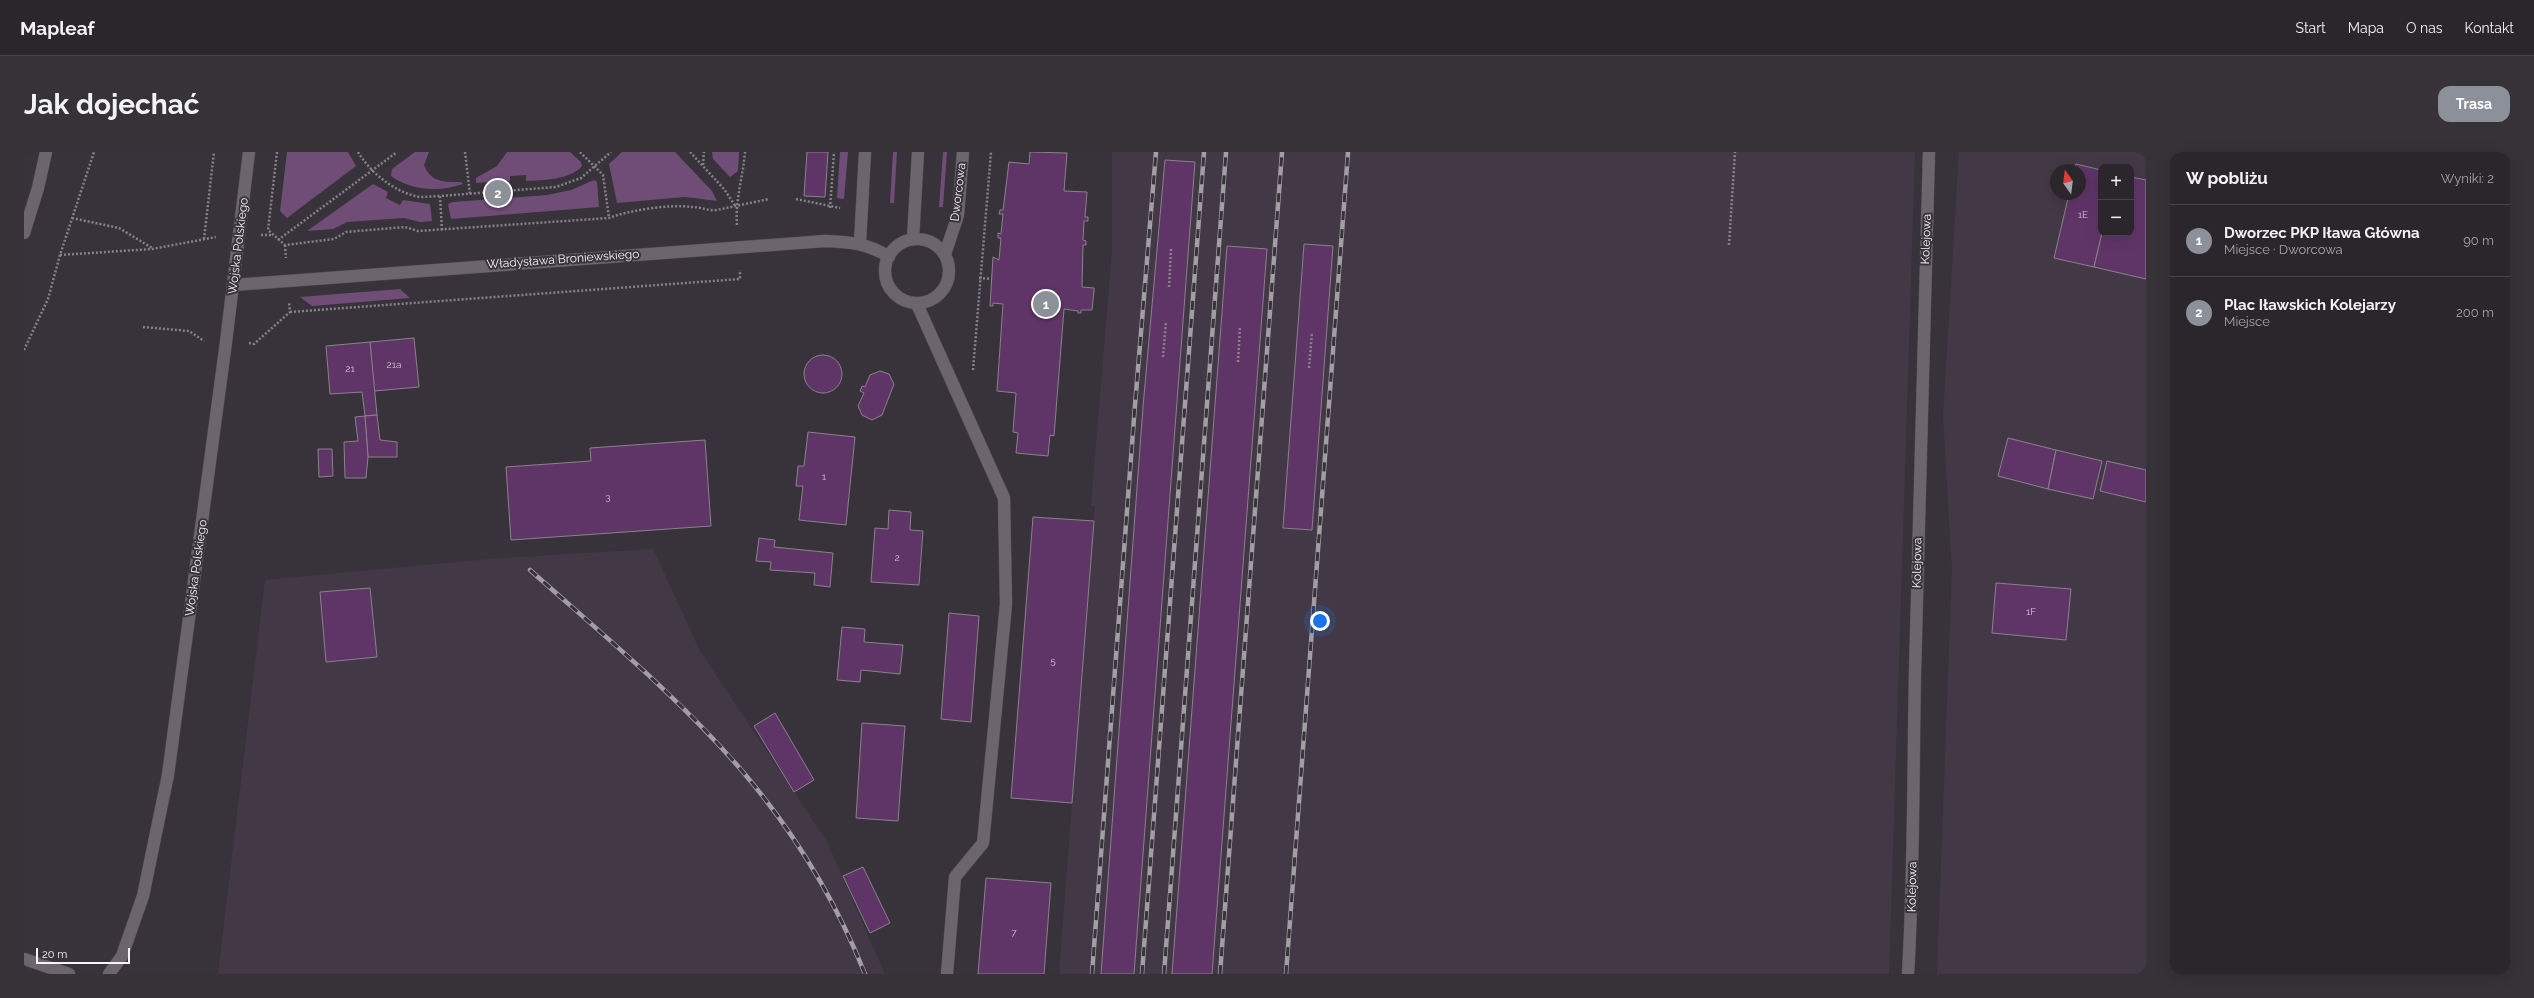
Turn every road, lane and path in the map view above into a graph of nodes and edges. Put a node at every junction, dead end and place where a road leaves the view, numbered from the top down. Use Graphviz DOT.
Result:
graph roads {
  1 [pos="46,152"];
  2 [pos="94,152"];
  3 [pos="214,152"];
  4 [pos="249,152"];
  5 [pos="277,152"];
  6 [pos="358,152"];
  7 [pos="397,152"];
  8 [pos="465,152"];
  9 [pos="580,152"];
  10 [pos="611,152"];
  11 [pos="690,152"];
  12 [pos="704,152"];
  13 [pos="745,152"];
  14 [pos="834,152"];
  15 [pos="865,152"];
  16 [pos="918,152"];
  17 [pos="963,152"];
  18 [pos="991,152"];
  19 [pos="1735,152"];
  20 [pos="1929,152"];
  21 [pos="702,165"];
  22 [pos="595,167"];
  23 [pos="372,170"];
  24 [pos="470,194"];
  25 [pos="440,196"];
  26 [pos="769,199"];
  27 [pos="796,199"];
  28 [pos="736,207"];
  29 [pos="830,208"];
  30 [pos="846,209"];
  31 [pos="72,218"];
  32 [pos="609,218"];
  33 [pos="442,230"];
  34 [pos="737,230"];
  35 [pos="24,233"];
  36 [pos="273,235"];
  37 [pos="223,236"];
  38 [pos="258,236"];
  39 [pos="204,239"];
  40 [pos="913,239"];
  41 [pos="278,240"];
  42 [pos="860,243"];
  43 [pos="285,245"];
  44 [pos="1729,245"];
  45 [pos="152,248"];
  46 [pos="1172,249"];
  47 [pos="945,254"];
  48 [pos="60,255"];
  49 [pos="888,257"];
  50 [pos="286,262"];
  51 [pos="739,263"];
  52 [pos="979,278"];
  53 [pos="992,279"];
  54 [pos="233,285"];
  55 [pos="1169,287"];
  56 [pos="917,304"];
  57 [pos="290,312"];
  58 [pos="1166,321"];
  59 [pos="1240,327"];
  60 [pos="1312,332"];
  61 [pos="24,350"];
  62 [pos="1163,357"];
  63 [pos="1238,362"];
  64 [pos="1309,368"];
  65 [pos="974,378"];
  66 [pos="24,958"];
  67 [pos="69,974"];
  68 [pos="109,974"];
  69 [pos="947,974"];
  70 [pos="1908,974"];
  1 -- 35 [label="street"];
  2 -- 31 [label="path"];
  3 -- 39 [label="path"];
  4 -- 54 [label="street, Wojska Polskiego"];
  5 -- 36 [label="path"];
  6 -- 23 [label="path"];
  7 -- 23 [label="path"];
  8 -- 24 [label="path"];
  9 -- 22 [label="path"];
  10 -- 22 [label="path"];
  11 -- 21 [label="path"];
  12 -- 21 [label="path"];
  13 -- 28 [label="path"];
  14 -- 29 [label="path"];
  15 -- 42 [label="street"];
  16 -- 40 [label="street"];
  17 -- 47 [label="street, Dworcowa"];
  18 -- 52 [label="path"];
  19 -- 44 [label="path"];
  20 -- 70 [label="street, Kolejowa"];
  21 -- 28 [label="path"];
  22 -- 24 [label="path"];
  22 -- 32 [label="path"];
  23 -- 25 [label="path"];
  23 -- 41 [label="path"];
  24 -- 25 [label="path"];
  25 -- 33 [label="path"];
  26 -- 28 [label="path"];
  27 -- 29 [label="path"];
  28 -- 32 [label="path"];
  28 -- 34 [label="path"];
  29 -- 30 [label="path"];
  31 -- 45 [label="path"];
  31 -- 48 [label="path"];
  32 -- 33 [label="path"];
  33 -- 43 [label="path"];
  36 -- 38 [label="path"];
  36 -- 41 [label="path"];
  37 -- 39 [label="path"];
  39 -- 45 [label="path"];
  40 -- 47 [label="street"];
  40 -- 49 [label="street"];
  41 -- 43 [label="path"];
  42 -- 49 [label="street, Władysława Broniewskiego"];
  42 -- 54 [label="street, Władysława Broniewskiego"];
  43 -- 50 [label="path"];
  45 -- 48 [label="path"];
  46 -- 55 [label="path"];
  47 -- 56 [label="street"];
  48 -- 61 [label="path"];
  49 -- 56 [label="street"];
  51 -- 57 [label="path"];
  52 -- 53 [label="path"];
  52 -- 65 [label="path"];
  54 -- 68 [label="street, Wojska Polskiego"];
  56 -- 69 [label="street"];
  58 -- 62 [label="path"];
  59 -- 63 [label="path"];
  60 -- 64 [label="path"];
  66 -- 67 [label="street"];
}
